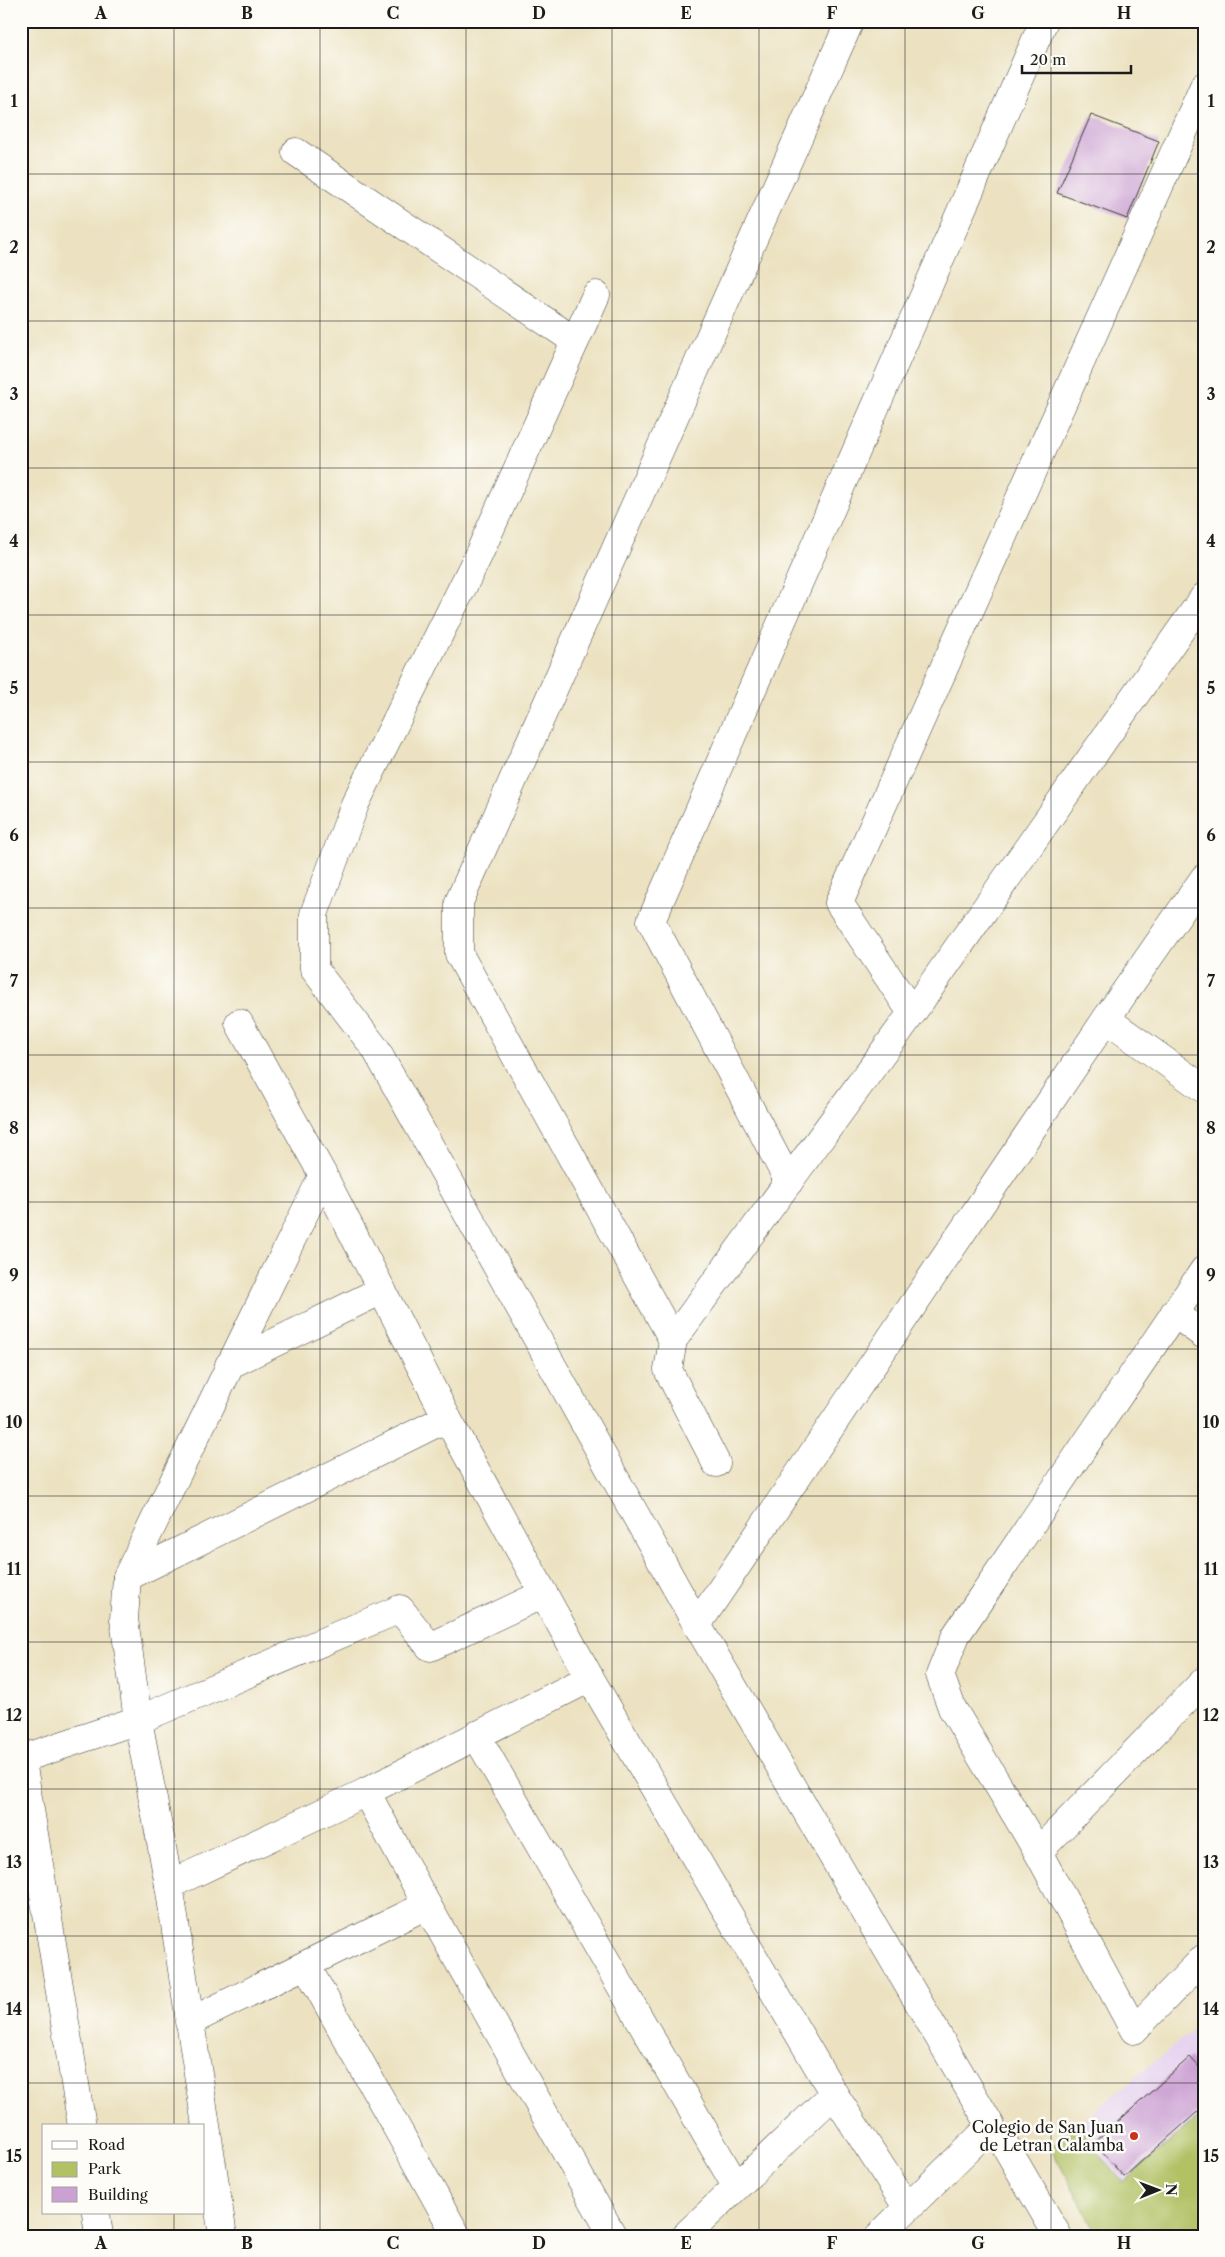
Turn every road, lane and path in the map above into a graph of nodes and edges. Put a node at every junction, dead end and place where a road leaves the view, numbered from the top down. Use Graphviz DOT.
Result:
graph roads {
  1 [pos="850,21"];
  2 [pos="1044,21"];
  3 [pos="1204,86"];
  4 [pos="296,152"];
  5 [pos="596,295"];
  6 [pos="575,341"];
  7 [pos="1204,597"];
  8 [pos="1204,878"];
  9 [pos="912,1013"];
  10 [pos="1106,1019"];
  11 [pos="239,1023"];
  12 [pos="1204,1089"];
  13 [pos="323,1175"];
  14 [pos="789,1182"];
  15 [pos="1204,1270"];
  16 [pos="382,1290"];
  17 [pos="1174,1313"];
  18 [pos="1204,1335"];
  19 [pos="673,1340"];
  20 [pos="229,1365"];
  21 [pos="447,1418"];
  22 [pos="716,1463"];
  23 [pos="127,1577"];
  24 [pos="543,1594"];
  25 [pos="697,1625"];
  26 [pos="590,1678"];
  27 [pos="1204,1681"];
  28 [pos="138,1720"];
  29 [pos="476,1735"];
  30 [pos="21,1758"];
  31 [pos="366,1792"];
  32 [pos="1038,1852"];
  33 [pos="169,1885"];
  34 [pos="426,1905"];
  35 [pos="1204,1958"];
  36 [pos="306,1965"];
  37 [pos="189,2022"];
  38 [pos="834,2094"];
  39 [pos="82,2124"];
  40 [pos="1002,2140"];
  41 [pos="736,2186"];
  42 [pos="907,2207"];
  43 [pos="96,2214"];
  44 [pos="99,2236"];
  45 [pos="223,2236"];
  46 [pos="457,2236"];
  47 [pos="612,2236"];
  48 [pos="686,2236"];
  49 [pos="879,2236"];
  50 [pos="1058,2236"];
  1 -- 19 [label="street"];
  2 -- 14 [label="street"];
  3 -- 9 [label="street"];
  4 -- 6 [label="street"];
  5 -- 6 [label="street"];
  6 -- 25 [label="street"];
  7 -- 9 [label="street"];
  8 -- 10 [label="street"];
  9 -- 14 [label="street"];
  10 -- 12 [label="street"];
  10 -- 25 [label="street"];
  11 -- 13 [label="street"];
  13 -- 16 [label="street"];
  13 -- 20 [label="street"];
  14 -- 19 [label="street"];
  15 -- 17 [label="street"];
  16 -- 20 [label="street"];
  16 -- 21 [label="street"];
  17 -- 18 [label="street"];
  17 -- 32 [label="street"];
  19 -- 22 [label="street"];
  20 -- 23 [label="street"];
  21 -- 23 [label="street"];
  21 -- 24 [label="street"];
  23 -- 28 [label="street"];
  24 -- 26 [label="street"];
  24 -- 28 [label="street"];
  25 -- 42 [label="street"];
  26 -- 29 [label="street"];
  26 -- 38 [label="street"];
  27 -- 32 [label="street"];
  28 -- 30 [label="street"];
  28 -- 33 [label="street"];
  29 -- 31 [label="street"];
  29 -- 41 [label="street"];
  30 -- 39 [label="street"];
  31 -- 33 [label="street"];
  31 -- 34 [label="street"];
  32 -- 35 [label="street"];
  33 -- 37 [label="street"];
  34 -- 36 [label="street"];
  34 -- 47 [label="street"];
  36 -- 37 [label="street"];
  36 -- 46 [label="street"];
  37 -- 45 [label="street"];
  38 -- 41 [label="street"];
  38 -- 42 [label="street"];
  40 -- 50 [label="street"];
  41 -- 48 [label="street"];
  42 -- 49 [label="street"];
  43 -- 44 [label="street"];
}
